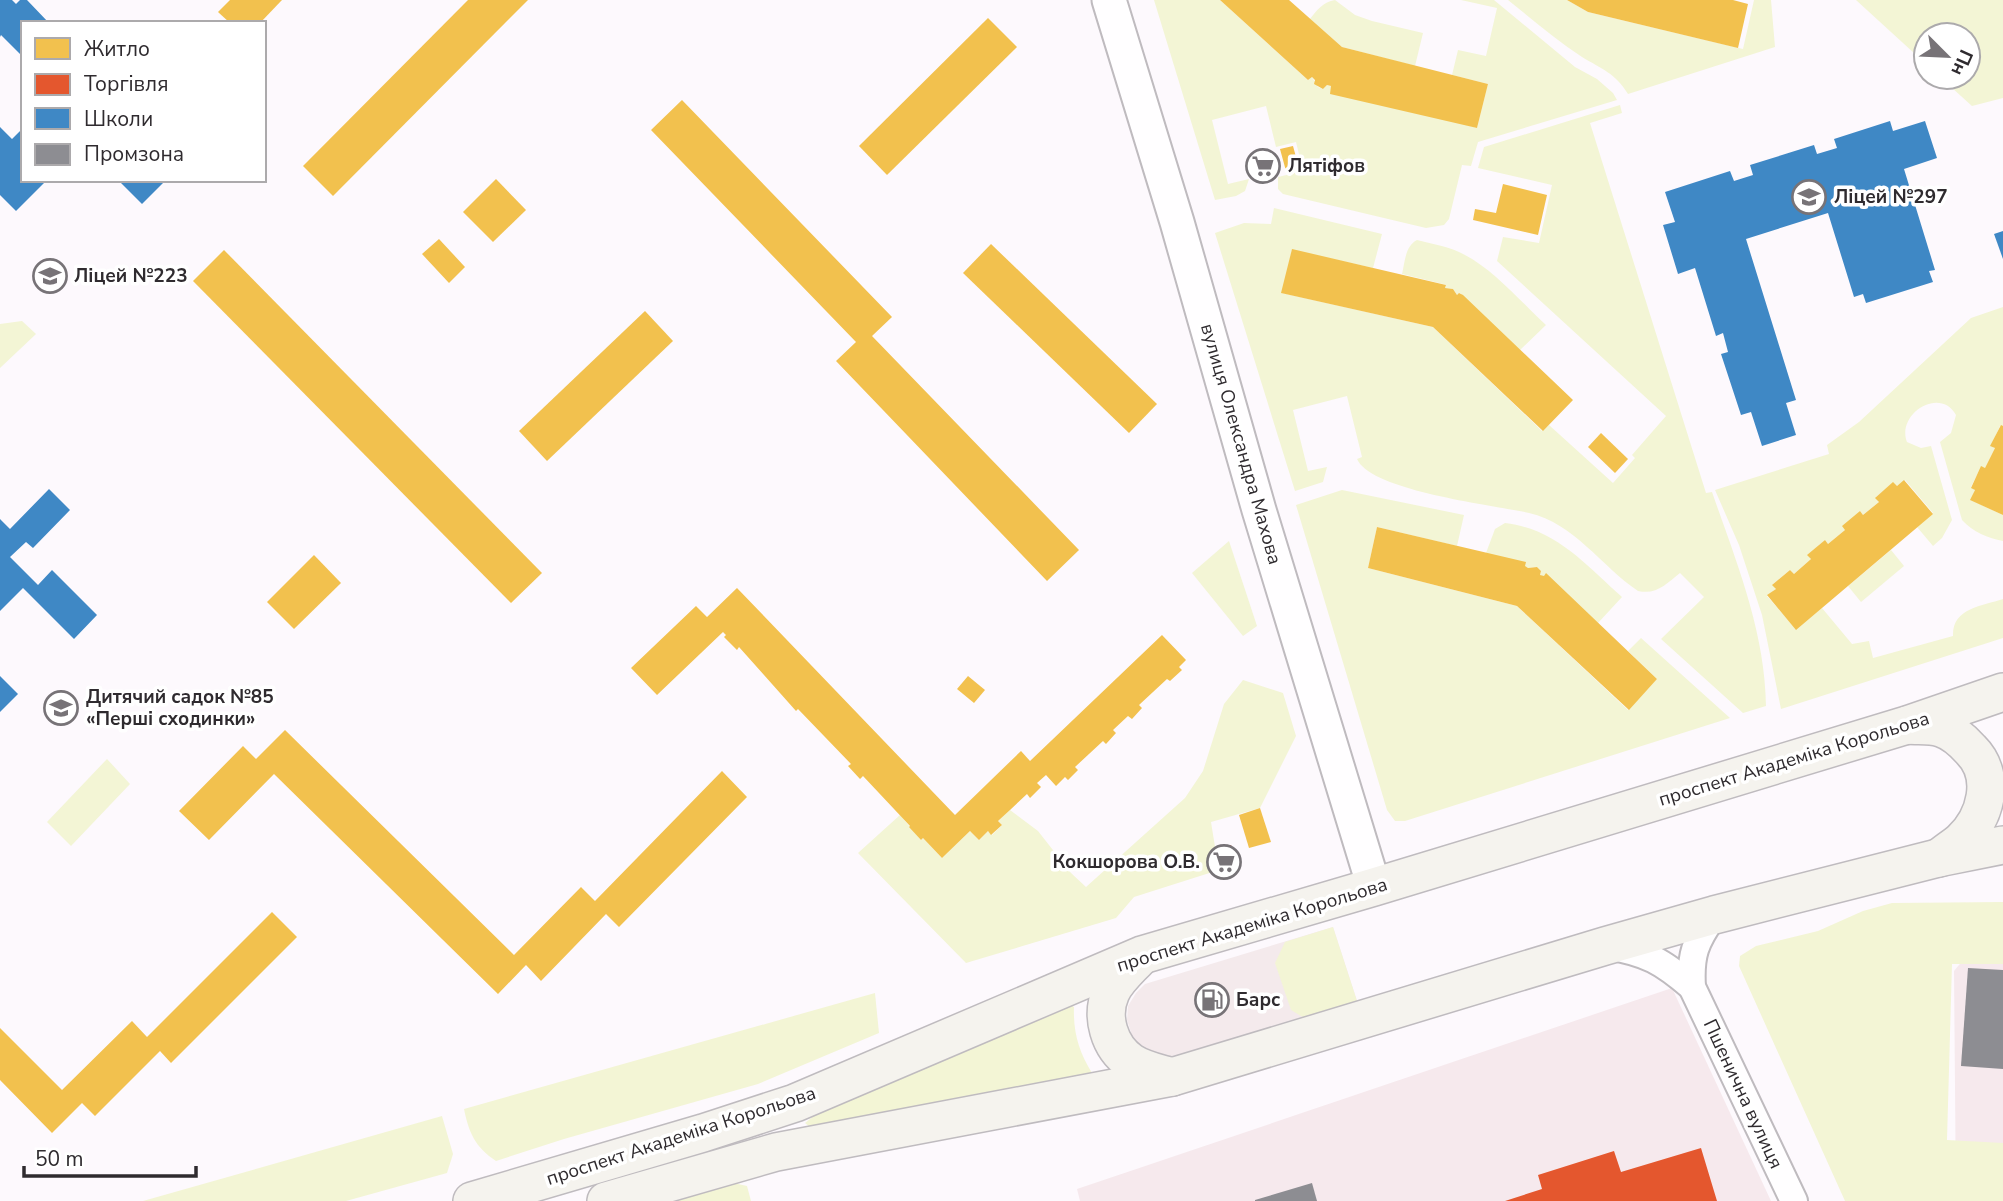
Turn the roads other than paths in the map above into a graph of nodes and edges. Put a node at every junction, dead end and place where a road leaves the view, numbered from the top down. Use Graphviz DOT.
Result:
graph roads {
  1 [pos="1109,0"];
  2 [pos="2003,691"];
  3 [pos="1907,724"];
  4 [pos="2003,845"];
  5 [pos="1938,858"];
  6 [pos="1374,887"];
  7 [pos="1714,915"];
  8 [pos="1605,946"];
  9 [pos="1142,955"];
  10 [pos="1692,987"];
  11 [pos="1172,1077"];
  12 [pos="472,1201"];
  13 [pos="606,1201"];
  14 [pos="1794,1201"];
  1 -- 6 [label="street, вулиця Олександра Махова"];
  2 -- 3 [label="main road, проспект Академіка Корольова"];
  3 -- 5 [label="main road"];
  3 -- 6 [label="main road, проспект Академіка Корольова"];
  4 -- 5 [label="main road, проспект Академіка Корольова"];
  5 -- 7 [label="main road, проспект Академіка Корольова"];
  6 -- 9 [label="main road, проспект Академіка Корольова"];
  7 -- 8 [label="main road, проспект Академіка Корольова"];
  7 -- 10 [label="street, Пшенична вулиця"];
  8 -- 10 [label="street, Пшенична вулиця"];
  8 -- 11 [label="main road, проспект Академіка Корольова"];
  9 -- 11 [label="main road"];
  9 -- 12 [label="main road, проспект Академіка Корольова"];
  10 -- 14 [label="street, Пшенична вулиця"];
  11 -- 13 [label="main road, проспект Академіка Корольова"];
}
